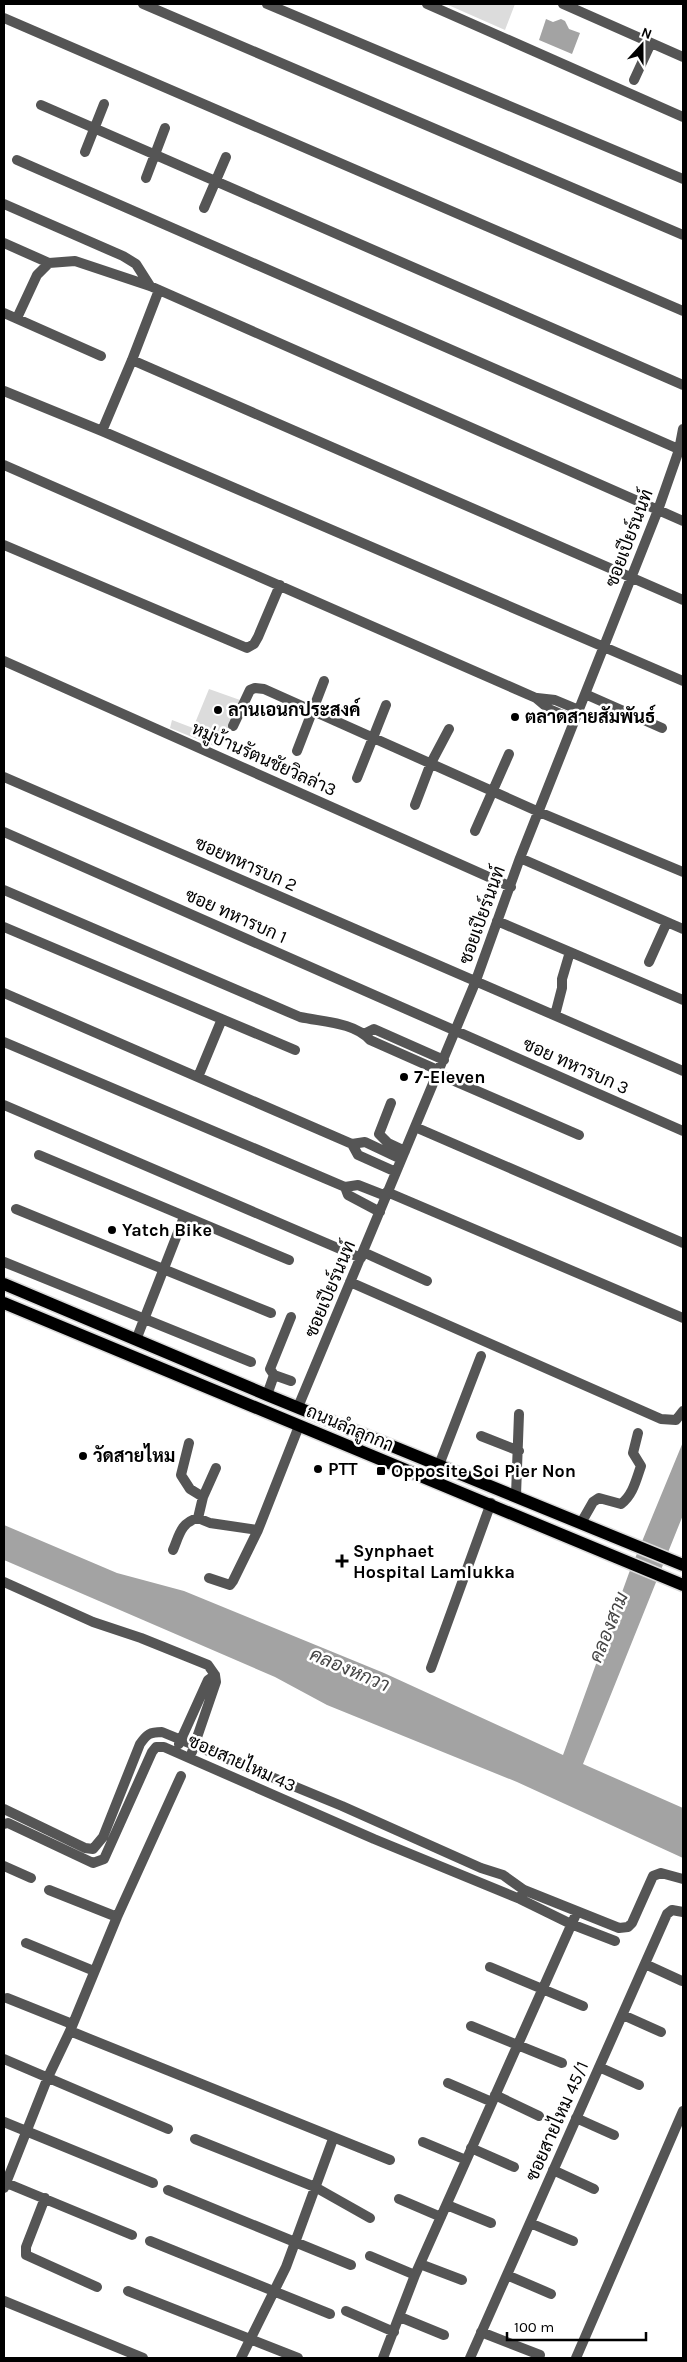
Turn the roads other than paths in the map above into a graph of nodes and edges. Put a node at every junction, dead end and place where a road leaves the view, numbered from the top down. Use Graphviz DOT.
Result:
graph roads {
  1 [pos="143,4"];
  2 [pos="267,4"];
  3 [pos="427,4"];
  4 [pos="563,4"];
  5 [pos="4,18"];
  6 [pos="651,43"];
  7 [pos="683,57"];
  8 [pos="634,80"];
  9 [pos="104,104"];
  10 [pos="41,105"];
  11 [pos="683,117"];
  12 [pos="93,128"];
  13 [pos="165,128"];
  14 [pos="85,152"];
  15 [pos="155,154"];
  16 [pos="226,157"];
  17 [pos="17,160"];
  18 [pos="146,178"];
  19 [pos="683,179"];
  20 [pos="216,181"];
  21 [pos="4,204"];
  22 [pos="204,208"];
  23 [pos="683,235"];
  24 [pos="4,243"];
  25 [pos="49,263"];
  26 [pos="154,288"];
  27 [pos="683,311"];
  28 [pos="4,313"];
  29 [pos="17,318"];
  30 [pos="101,356"];
  31 [pos="132,360"];
  32 [pos="683,385"];
  33 [pos="4,391"];
  34 [pos="683,429"];
  35 [pos="102,431"];
  36 [pos="681,450"];
  37 [pos="4,465"];
  38 [pos="658,510"];
  39 [pos="683,521"];
  40 [pos="4,545"];
  41 [pos="632,576"];
  42 [pos="280,585"];
  43 [pos="683,600"];
  44 [pos="604,646"];
  45 [pos="4,661"];
  46 [pos="324,681"];
  47 [pos="683,681"];
  48 [pos="585,694"];
  49 [pos="536,698"];
  50 [pos="386,705"];
  51 [pos="579,710"];
  52 [pos="312,712"];
  53 [pos="575,720"];
  54 [pos="233,726"];
  55 [pos="662,728"];
  56 [pos="449,729"];
  57 [pos="375,738"];
  58 [pos="297,751"];
  59 [pos="509,754"];
  60 [pos="431,763"];
  61 [pos="4,776"];
  62 [pos="357,778"];
  63 [pos="492,790"];
  64 [pos="415,805"];
  65 [pos="539,812"];
  66 [pos="475,831"];
  67 [pos="4,832"];
  68 [pos="520,858"];
  69 [pos="683,872"];
  70 [pos="511,887"];
  71 [pos="4,890"];
  72 [pos="497,920"];
  73 [pos="667,922"];
  74 [pos="4,927"];
  75 [pos="683,929"];
  76 [pos="570,952"];
  77 [pos="650,962"];
  78 [pos="475,983"];
  79 [pos="4,993"];
  80 [pos="683,1000"];
  81 [pos="555,1015"];
  82 [pos="222,1019"];
  83 [pos="456,1031"];
  84 [pos="364,1034"];
  85 [pos="4,1042"];
  86 [pos="295,1050"];
  87 [pos="444,1060"];
  88 [pos="683,1072"];
  89 [pos="439,1073"];
  90 [pos="198,1077"];
  91 [pos="391,1104"];
  92 [pos="4,1105"];
  93 [pos="415,1127"];
  94 [pos="683,1132"];
  95 [pos="579,1134"];
  96 [pos="352,1144"];
  97 [pos="39,1155"];
  98 [pos="403,1155"];
  99 [pos="396,1172"];
  100 [pos="345,1187"];
  101 [pos="386,1194"];
  102 [pos="16,1209"];
  103 [pos="380,1212"];
  104 [pos="184,1217"];
  105 [pos="683,1243"];
  106 [pos="362,1255"];
  107 [pos="289,1260"];
  108 [pos="4,1262"];
  109 [pos="165,1269"];
  110 [pos="427,1281"];
  111 [pos="350,1282"];
  112 [pos="4,1284"];
  113 [pos="4,1303"];
  114 [pos="271,1313"];
  115 [pos="291,1317"];
  116 [pos="683,1318"];
  117 [pos="86,1319"];
  118 [pos="145,1319"];
  119 [pos="81,1335"];
  120 [pos="136,1340"];
  121 [pos="481,1356"];
  122 [pos="251,1362"];
  123 [pos="274,1375"];
  124 [pos="291,1381"];
  125 [pos="267,1395"];
  126 [pos="298,1407"];
  127 [pos="683,1411"];
  128 [pos="519,1414"];
  129 [pos="299,1426"];
  130 [pos="638,1433"];
  131 [pos="481,1436"];
  132 [pos="189,1443"];
  133 [pos="519,1451"];
  134 [pos="439,1465"];
  135 [pos="216,1468"];
  136 [pos="516,1496"];
  137 [pos="203,1497"];
  138 [pos="491,1503"];
  139 [pos="198,1518"];
  140 [pos="581,1523"];
  141 [pos="258,1530"];
  142 [pos="173,1550"];
  143 [pos="683,1565"];
  144 [pos="209,1578"];
  145 [pos="4,1582"];
  146 [pos="679,1583"];
  147 [pos="430,1668"];
  148 [pos="215,1675"];
  149 [pos="181,1740"];
  150 [pos="195,1746"];
  151 [pos="176,1752"];
  152 [pos="189,1757"];
  153 [pos="181,1776"];
  154 [pos="4,1809"];
  155 [pos="4,1824"];
  156 [pos="4,1866"];
  157 [pos="31,1878"];
  158 [pos="683,1879"];
  159 [pos="49,1890"];
  160 [pos="522,1894"];
  161 [pos="577,1912"];
  162 [pos="683,1912"];
  163 [pos="117,1917"];
  164 [pos="571,1924"];
  165 [pos="615,1941"];
  166 [pos="26,1943"];
  167 [pos="645,1964"];
  168 [pos="490,1968"];
  169 [pos="94,1971"];
  170 [pos="682,1981"];
  171 [pos="542,1988"];
  172 [pos="8,1998"];
  173 [pos="584,2006"];
  174 [pos="622,2014"];
  175 [pos="471,2026"];
  176 [pos="71,2027"];
  177 [pos="661,2032"];
  178 [pos="517,2045"];
  179 [pos="4,2059"];
  180 [pos="562,2064"];
  181 [pos="599,2067"];
  182 [pos="48,2078"];
  183 [pos="448,2083"];
  184 [pos="639,2085"];
  185 [pos="493,2099"];
  186 [pos="683,2111"];
  187 [pos="539,2116"];
  188 [pos="576,2118"];
  189 [pos="4,2122"];
  190 [pos="168,2129"];
  191 [pos="28,2133"];
  192 [pos="614,2135"];
  193 [pos="196,2139"];
  194 [pos="333,2139"];
  195 [pos="423,2142"];
  196 [pos="472,2148"];
  197 [pos="390,2160"];
  198 [pos="466,2160"];
  199 [pos="514,2167"];
  200 [pos="553,2170"];
  201 [pos="153,2183"];
  202 [pos="5,2185"];
  203 [pos="315,2187"];
  204 [pos="594,2189"];
  205 [pos="168,2190"];
  206 [pos="45,2198"];
  207 [pos="399,2199"];
  208 [pos="447,2205"];
  209 [pos="441,2217"];
  210 [pos="370,2218"];
  211 [pos="491,2223"];
  212 [pos="530,2223"];
  213 [pos="132,2235"];
  214 [pos="150,2241"];
  215 [pos="573,2241"];
  216 [pos="296,2243"];
  217 [pos="370,2256"];
  218 [pos="420,2264"];
  219 [pos="351,2265"];
  220 [pos="416,2275"];
  221 [pos="507,2275"];
  222 [pos="462,2280"];
  223 [pos="97,2287"];
  224 [pos="128,2290"];
  225 [pos="274,2293"];
  226 [pos="551,2294"];
  227 [pos="4,2301"];
  228 [pos="346,2311"];
  229 [pos="330,2314"];
  230 [pos="400,2317"];
  231 [pos="394,2332"];
  232 [pos="482,2332"];
  233 [pos="444,2335"];
  234 [pos="251,2340"];
  235 [pos="540,2355"];
  236 [pos="143,2358"];
  237 [pos="241,2358"];
  238 [pos="298,2358"];
  239 [pos="383,2358"];
  240 [pos="470,2358"];
  241 [pos="576,2358"];
  1 -- 23 [label="street"];
  2 -- 19 [label="street"];
  3 -- 11 [label="street"];
  4 -- 6 [label="street"];
  5 -- 27 [label="street"];
  6 -- 7 [label="street"];
  6 -- 8 [label="street"];
  9 -- 12 [label="street"];
  10 -- 12 [label="street"];
  12 -- 14 [label="street"];
  12 -- 15 [label="street"];
  13 -- 15 [label="street"];
  15 -- 18 [label="street"];
  15 -- 20 [label="street"];
  16 -- 20 [label="street"];
  17 -- 36 [label="street"];
  20 -- 22 [label="street"];
  20 -- 32 [label="street"];
  21 -- 26 [label="street"];
  24 -- 25 [label="street"];
  25 -- 26 [label="street"];
  25 -- 29 [label="street"];
  26 -- 31 [label="street"];
  26 -- 38 [label="street"];
  28 -- 29 [label="street"];
  29 -- 30 [label="street"];
  31 -- 35 [label="street"];
  31 -- 41 [label="street"];
  33 -- 35 [label="street"];
  34 -- 36 [label="street, ซอยเปียร์นนท์"];
  35 -- 44 [label="street"];
  36 -- 38 [label="street, ซอยเปียร์นนท์"];
  37 -- 42 [label="street"];
  38 -- 39 [label="street"];
  38 -- 41 [label="street, ซอยเปียร์นนท์"];
  40 -- 42 [label="street"];
  41 -- 43 [label="street"];
  41 -- 44 [label="street, ซอยเปียร์นนท์"];
  42 -- 49 [label="street"];
  44 -- 47 [label="street"];
  44 -- 48 [label="street, ซอยเปียร์นนท์"];
  45 -- 70 [label="street, หมู่บ้านรัตนชัยวิลล่า3"];
  46 -- 52 [label="street"];
  48 -- 51 [label="street, ซอยเปียร์นนท์"];
  48 -- 55 [label="street"];
  49 -- 51 [label="street"];
  49 -- 53 [label="street"];
  50 -- 57 [label="street"];
  51 -- 53 [label="street, ซอยเปียร์นนท์"];
  52 -- 54 [label="street"];
  52 -- 57 [label="street"];
  52 -- 58 [label="street"];
  53 -- 65 [label="street, ซอยเปียร์นนท์"];
  56 -- 60 [label="street"];
  57 -- 60 [label="street"];
  57 -- 62 [label="street"];
  59 -- 63 [label="street"];
  60 -- 63 [label="street"];
  60 -- 64 [label="street"];
  61 -- 78 [label="street, ซอยทหารบก 2"];
  63 -- 65 [label="street"];
  63 -- 66 [label="street"];
  65 -- 68 [label="street, ซอยเปียร์นนท์"];
  65 -- 69 [label="street"];
  67 -- 83 [label="street, ซอย ทหารบก 1"];
  68 -- 70 [label="street, ซอยเปียร์นนท์"];
  68 -- 73 [label="street"];
  70 -- 72 [label="street, ซอยเปียร์นนท์"];
  71 -- 84 [label="street"];
  72 -- 76 [label="street"];
  72 -- 78 [label="street, ซอยเปียร์นนท์"];
  73 -- 75 [label="street"];
  73 -- 77 [label="street"];
  74 -- 82 [label="street"];
  76 -- 80 [label="street"];
  76 -- 81 [label="street"];
  78 -- 81 [label="street, ซอยทหารบก 2"];
  78 -- 83 [label="street, ซอยเปียร์นนท์"];
  79 -- 90 [label="street"];
  81 -- 88 [label="street, ซอยทหารบก 2"];
  82 -- 86 [label="street"];
  82 -- 90 [label="street"];
  83 -- 87 [label="street, ซอยเปียร์นนท์"];
  83 -- 94 [label="street, ซอย ทหารบก 3"];
  84 -- 87 [label="street"];
  84 -- 89 [label="street"];
  85 -- 100 [label="street"];
  87 -- 89 [label="street, ซอยเปียร์นนท์"];
  89 -- 93 [label="street, ซอยเปียร์นนท์"];
  89 -- 95 [label="street"];
  90 -- 96 [label="street"];
  91 -- 98 [label="street"];
  92 -- 106 [label="street"];
  93 -- 98 [label="street, ซอยเปียร์นนท์"];
  93 -- 105 [label="street"];
  96 -- 98 [label="street"];
  96 -- 99 [label="street"];
  97 -- 104 [label="street"];
  98 -- 99 [label="street, ซอยเปียร์นนท์"];
  99 -- 101 [label="street, ซอยเปียร์นนท์"];
  100 -- 101 [label="street"];
  100 -- 103 [label="street"];
  101 -- 103 [label="street, ซอยเปียร์นนท์"];
  101 -- 116 [label="street"];
  102 -- 109 [label="street"];
  103 -- 106 [label="street, ซอยเปียร์นนท์"];
  104 -- 107 [label="street"];
  104 -- 109 [label="street"];
  106 -- 110 [label="street"];
  106 -- 111 [label="street, ซอยเปียร์นนท์"];
  108 -- 118 [label="street"];
  109 -- 114 [label="street"];
  109 -- 118 [label="street"];
  111 -- 126 [label="street, ซอยเปียร์นนท์"];
  111 -- 127 [label="street"];
  112 -- 117 [label="main road, ถนนลำลูกกา"];
  113 -- 119 [label="main road, ถนนลำลูกกา"];
  115 -- 123 [label="street"];
  117 -- 119 [label="main road"];
  117 -- 120 [label="main road, ถนนลำลูกกา"];
  118 -- 120 [label="street"];
  118 -- 122 [label="street"];
  119 -- 129 [label="main road, ถนนลำลูกกา"];
  120 -- 125 [label="main road, ถนนลำลูกกา"];
  121 -- 134 [label="street"];
  123 -- 124 [label="street"];
  123 -- 125 [label="street"];
  125 -- 126 [label="main road, ถนนลำลูกกา"];
  126 -- 134 [label="main road, ถนนลำลูกกา"];
  128 -- 133 [label="street"];
  129 -- 138 [label="main road, ถนนลำลูกกา"];
  129 -- 141 [label="street"];
  130 -- 140 [label="street"];
  131 -- 133 [label="street"];
  132 -- 137 [label="street"];
  133 -- 136 [label="street"];
  134 -- 136 [label="main road, ถนนลำลูกกา"];
  135 -- 137 [label="street"];
  136 -- 140 [label="main road, ถนนลำลูกกา"];
  137 -- 139 [label="street"];
  138 -- 146 [label="main road, ถนนลำลูกกา"];
  138 -- 147 [label="street"];
  139 -- 141 [label="street"];
  139 -- 142 [label="street"];
  140 -- 143 [label="main road, ถนนลำลูกกา"];
  141 -- 144 [label="street"];
  145 -- 148 [label="street"];
  148 -- 149 [label="street"];
  148 -- 150 [label="street"];
  149 -- 150 [label="street"];
  149 -- 151 [label="street"];
  149 -- 154 [label="street"];
  150 -- 152 [label="street"];
  150 -- 160 [label="street"];
  151 -- 152 [label="street, ซอยสายไหม 43"];
  151 -- 155 [label="street, ซอยสายไหม 43"];
  152 -- 160 [label="street, ซอยสายไหม 43"];
  153 -- 163 [label="street"];
  156 -- 157 [label="street"];
  158 -- 161 [label="street"];
  159 -- 163 [label="street"];
  160 -- 161 [label="street"];
  160 -- 164 [label="street"];
  161 -- 164 [label="street"];
  162 -- 167 [label="street, ซอยสายไหม 45/1"];
  163 -- 169 [label="street"];
  164 -- 165 [label="street"];
  164 -- 171 [label="street"];
  166 -- 169 [label="street"];
  167 -- 170 [label="street"];
  167 -- 174 [label="street, ซอยสายไหม 45/1"];
  168 -- 171 [label="street"];
  169 -- 176 [label="street"];
  171 -- 173 [label="street"];
  171 -- 178 [label="street"];
  172 -- 176 [label="street"];
  174 -- 177 [label="street"];
  174 -- 181 [label="street, ซอยสายไหม 45/1"];
  175 -- 178 [label="street"];
  176 -- 182 [label="street"];
  176 -- 194 [label="street"];
  178 -- 180 [label="street"];
  178 -- 185 [label="street"];
  179 -- 182 [label="street"];
  181 -- 184 [label="street"];
  181 -- 188 [label="street, ซอยสายไหม 45/1"];
  182 -- 190 [label="street"];
  182 -- 191 [label="street"];
  183 -- 185 [label="street"];
  185 -- 187 [label="street"];
  185 -- 196 [label="street"];
  186 -- 241 [label="street"];
  188 -- 192 [label="street"];
  188 -- 200 [label="street, ซอยสายไหม 45/1"];
  189 -- 191 [label="street"];
  191 -- 201 [label="street"];
  191 -- 202 [label="street"];
  193 -- 203 [label="street"];
  194 -- 197 [label="street"];
  194 -- 203 [label="street"];
  195 -- 198 [label="street"];
  196 -- 198 [label="street"];
  196 -- 199 [label="street"];
  198 -- 208 [label="street"];
  200 -- 204 [label="street"];
  200 -- 212 [label="street, ซอยสายไหม 45/1"];
  202 -- 206 [label="street"];
  203 -- 210 [label="street"];
  203 -- 216 [label="street"];
  205 -- 216 [label="street"];
  206 -- 213 [label="street"];
  206 -- 223 [label="street"];
  207 -- 209 [label="street"];
  208 -- 209 [label="street"];
  208 -- 211 [label="street"];
  209 -- 218 [label="street"];
  212 -- 215 [label="street"];
  212 -- 221 [label="street, ซอยสายไหม 45/1"];
  214 -- 225 [label="street"];
  216 -- 219 [label="street"];
  216 -- 225 [label="street"];
  217 -- 220 [label="street"];
  218 -- 220 [label="street"];
  218 -- 222 [label="street"];
  220 -- 230 [label="street"];
  221 -- 226 [label="street"];
  221 -- 232 [label="street, ซอยสายไหม 45/1"];
  224 -- 234 [label="street"];
  225 -- 229 [label="street"];
  225 -- 234 [label="street"];
  227 -- 236 [label="street"];
  228 -- 231 [label="street"];
  230 -- 231 [label="street"];
  230 -- 233 [label="street"];
  231 -- 239 [label="street"];
  232 -- 235 [label="street"];
  232 -- 240 [label="street, ซอยสายไหม 45/1"];
  234 -- 237 [label="street"];
  234 -- 238 [label="street"];
}
